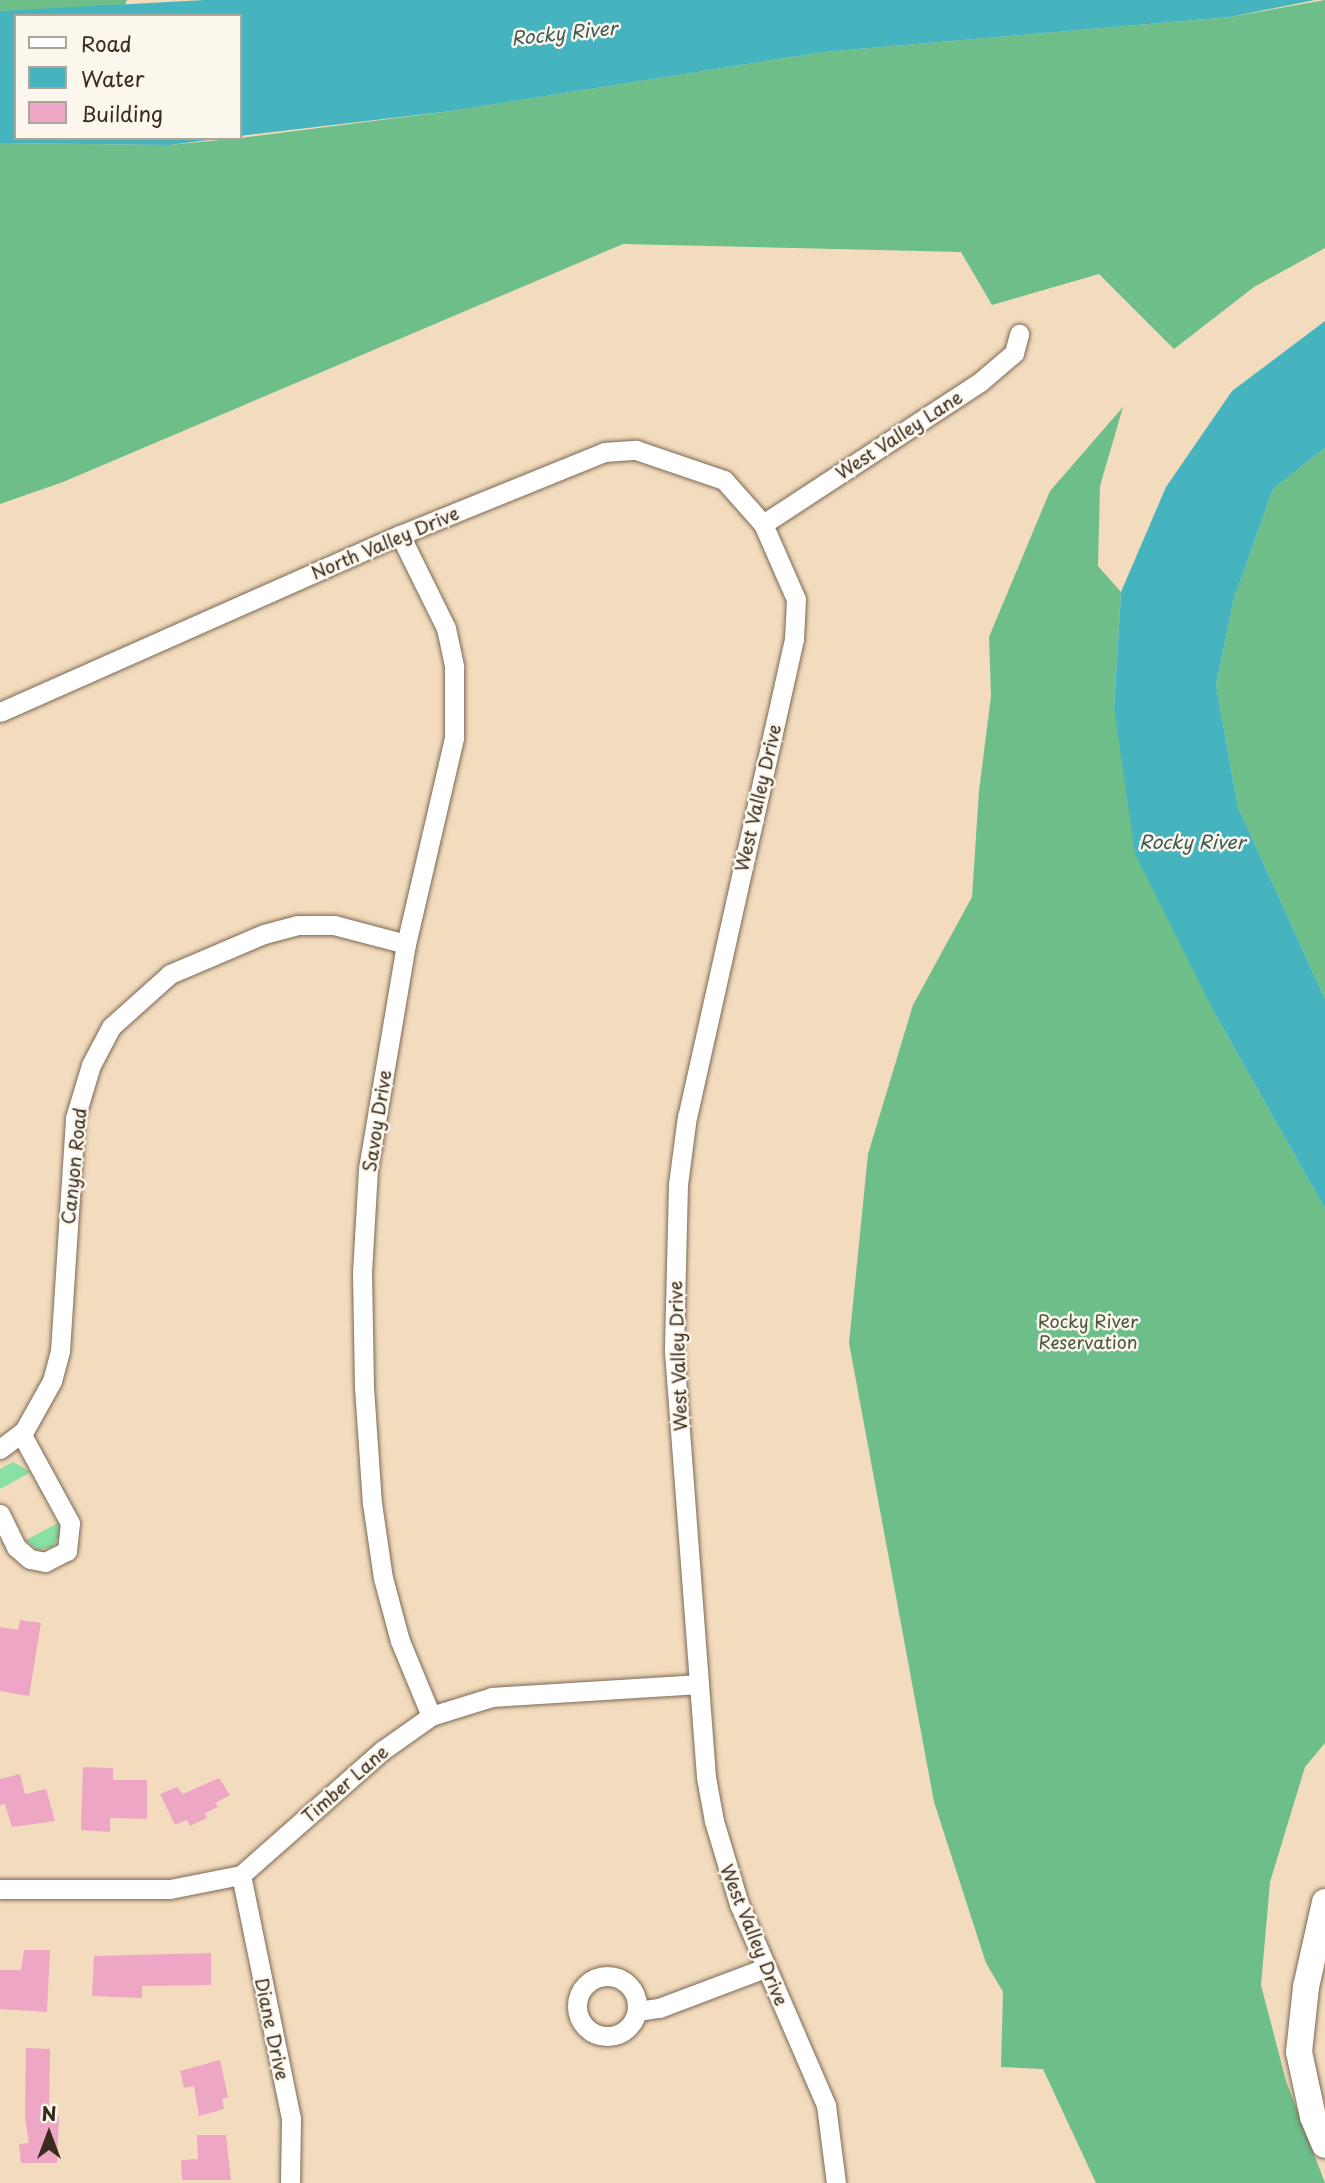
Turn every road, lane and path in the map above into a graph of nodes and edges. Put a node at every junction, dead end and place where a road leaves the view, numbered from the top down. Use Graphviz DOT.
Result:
graph roads {
  1 [pos="1019,334"];
  2 [pos="763,524"];
  3 [pos="400,535"];
  4 [pos="0,712"];
  5 [pos="406,944"];
  6 [pos="21,1433"];
  7 [pos="0,1449"];
  8 [pos="0,1514"];
  9 [pos="699,1684"];
  10 [pos="431,1716"];
  11 [pos="241,1875"];
  12 [pos="0,1889"];
  13 [pos="1325,1902"];
  14 [pos="765,1968"];
  15 [pos="637,2011"];
  16 [pos="1325,2144"];
  17 [pos="290,2183"];
  18 [pos="836,2183"];
  1 -- 2 [label="street, West Valley Lane"];
  2 -- 3 [label="street, North Valley Drive"];
  2 -- 9 [label="street, West Valley Drive"];
  3 -- 4 [label="street, North Valley Drive"];
  3 -- 5 [label="street, Savoy Drive"];
  5 -- 6 [label="street, Canyon Road"];
  5 -- 10 [label="street, Savoy Drive"];
  6 -- 7 [label="street, Canyon Road"];
  6 -- 8 [label="street"];
  9 -- 10 [label="street, Timber Lane"];
  9 -- 14 [label="street, West Valley Drive"];
  10 -- 11 [label="street, Timber Lane"];
  11 -- 12 [label="street"];
  11 -- 17 [label="street, Diane Drive"];
  13 -- 16 [label="street"];
  14 -- 15 [label="street"];
  14 -- 18 [label="street, West Valley Drive"];
}
